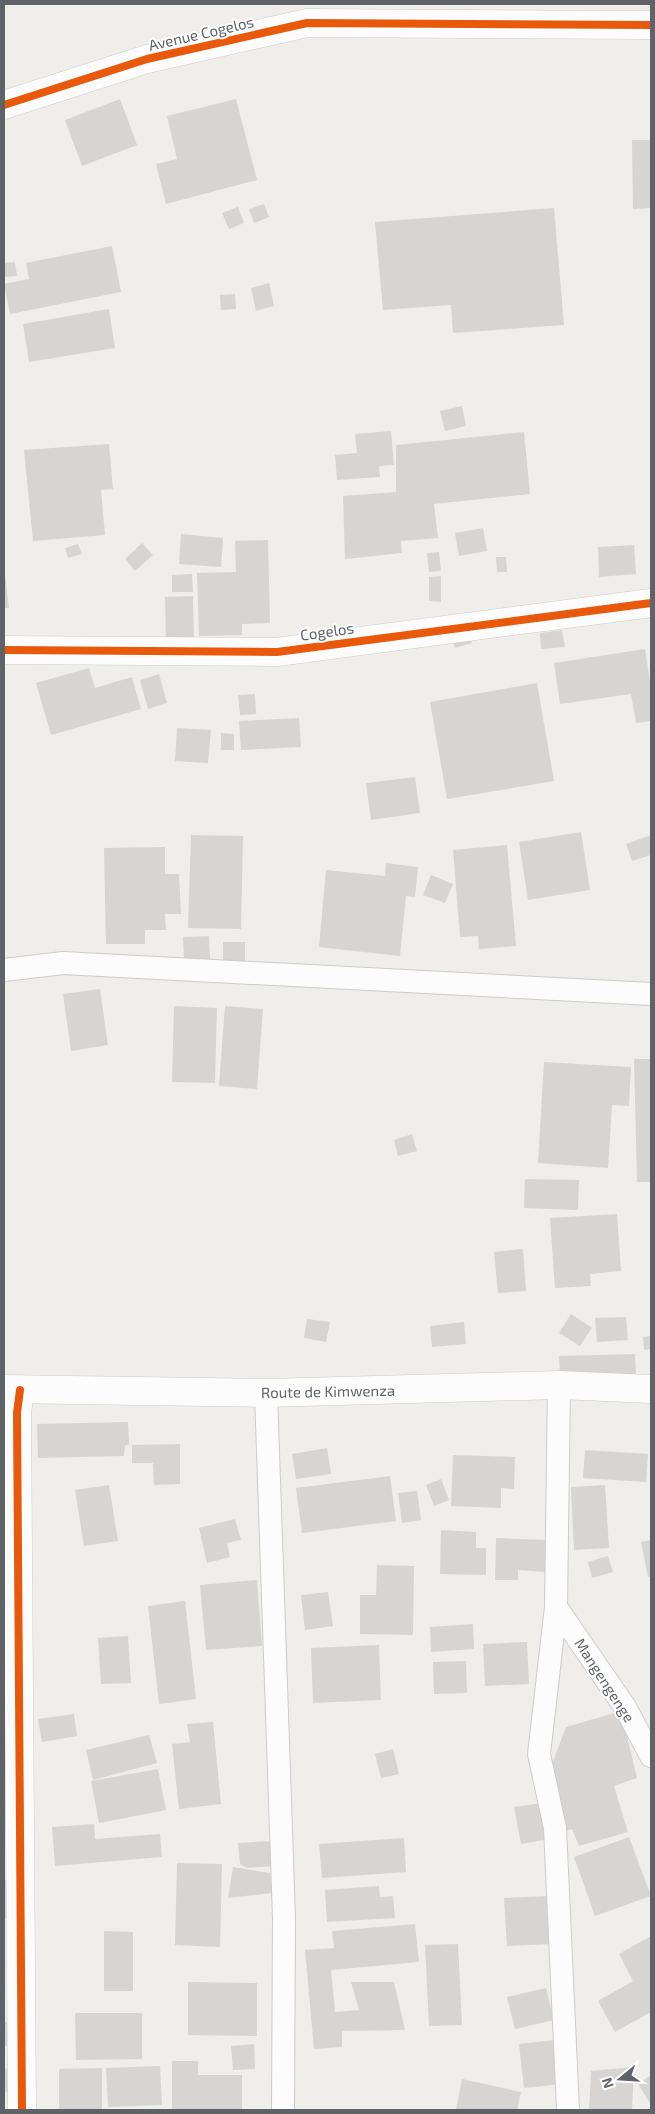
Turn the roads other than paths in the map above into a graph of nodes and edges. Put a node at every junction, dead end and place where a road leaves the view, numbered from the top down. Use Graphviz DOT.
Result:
graph roads {
  1 [pos="651,25"];
  2 [pos="4,105"];
  3 [pos="651,603"];
  4 [pos="4,650"];
  5 [pos="4,970"];
  6 [pos="651,994"];
  7 [pos="559,1386"];
  8 [pos="651,1389"];
  9 [pos="12,1390"];
  10 [pos="266,1393"];
  11 [pos="556,1607"];
  12 [pos="651,1756"];
  13 [pos="22,2110"];
  14 [pos="283,2110"];
  15 [pos="568,2110"];
  1 -- 2 [label="street, Avenue Cogelos"];
  3 -- 4 [label="street, Cogelos"];
  5 -- 6 [label="lane"];
  7 -- 8 [label="street, Route de Kimwenza"];
  7 -- 10 [label="street, Route de Kimwenza"];
  7 -- 11 [label="lane"];
  9 -- 10 [label="street, Route de Kimwenza"];
  9 -- 13 [label="street"];
  10 -- 14 [label="lane"];
  11 -- 12 [label="lane, Mangengenge"];
  11 -- 15 [label="lane"];
}
